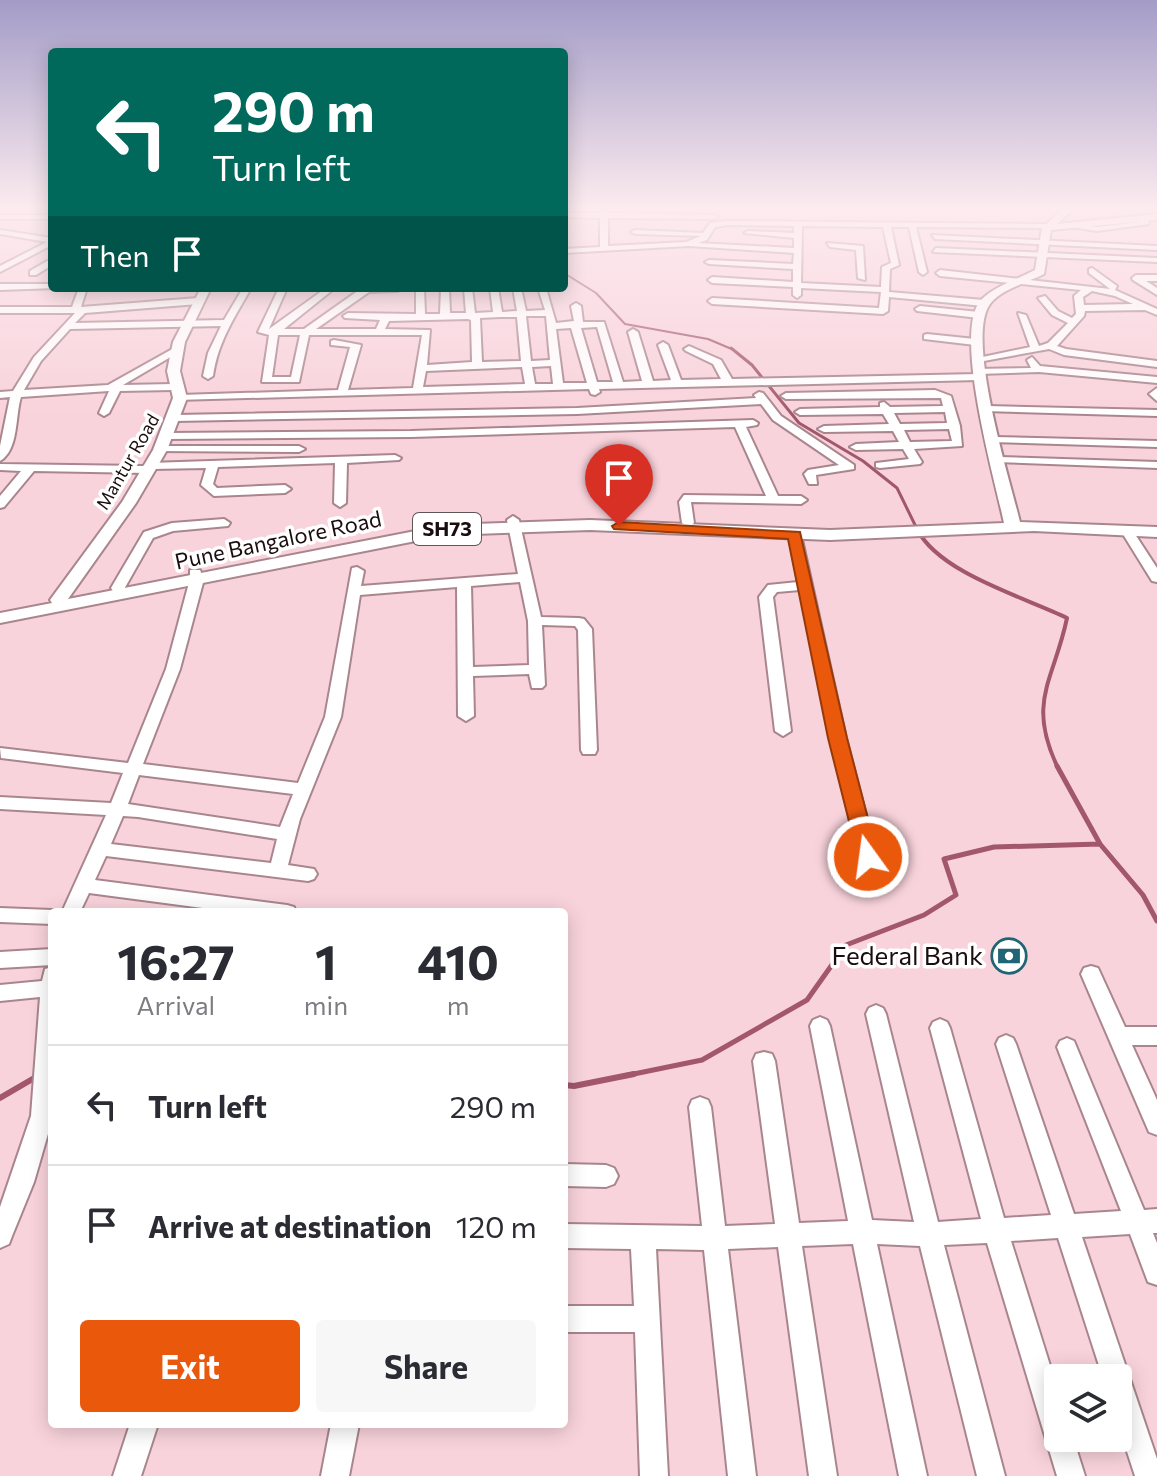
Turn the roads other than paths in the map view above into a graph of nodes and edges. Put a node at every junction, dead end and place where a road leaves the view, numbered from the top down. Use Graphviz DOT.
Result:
graph roads {
  1 [pos="736,279"];
  2 [pos="797,279"];
  3 [pos="846,279"];
  4 [pos="864,279"];
  5 [pos="886,279"];
  6 [pos="1026,279"];
  7 [pos="1040,279"];
  8 [pos="1099,279"];
  9 [pos="711,285"];
  10 [pos="0,287"];
  11 [pos="48,287"];
  12 [pos="1090,288"];
  13 [pos="1153,288"];
  14 [pos="1109,289"];
  15 [pos="885,291"];
  16 [pos="82,292"];
  17 [pos="245,292"];
  18 [pos="281,292"];
  19 [pos="326,292"];
  20 [pos="363,292"];
  21 [pos="398,292"];
  22 [pos="421,292"];
  23 [pos="445,292"];
  24 [pos="469,292"];
  25 [pos="495,292"];
  26 [pos="518,292"];
  27 [pos="543,292"];
  28 [pos="202,295"];
  29 [pos="1042,298"];
  30 [pos="712,301"];
  31 [pos="576,306"];
  32 [pos="1082,308"];
  33 [pos="920,309"];
  34 [pos="981,309"];
  35 [pos="0,310"];
  36 [pos="79,310"];
  37 [pos="1153,310"];
  38 [pos="794,311"];
  39 [pos="550,313"];
  40 [pos="498,315"];
  41 [pos="1021,315"];
  42 [pos="348,316"];
  43 [pos="445,317"];
  44 [pos="474,320"];
  45 [pos="523,320"];
  46 [pos="1073,322"];
  47 [pos="229,323"];
  48 [pos="188,324"];
  49 [pos="386,324"];
  50 [pos="427,324"];
  51 [pos="577,324"];
  52 [pos="340,325"];
  53 [pos="68,326"];
  54 [pos="550,326"];
  55 [pos="274,332"];
  56 [pos="633,332"];
  57 [pos="927,337"];
  58 [pos="304,338"];
  59 [pos="975,342"];
  60 [pos="663,345"];
  61 [pos="1049,346"];
  62 [pos="689,349"];
  63 [pos="176,350"];
  64 [pos="1031,350"];
  65 [pos="1078,354"];
  66 [pos="553,363"];
  67 [pos="525,364"];
  68 [pos="1157,364"];
  69 [pos="477,365"];
  70 [pos="421,368"];
  71 [pos="1037,369"];
  72 [pos="978,370"];
  73 [pos="1088,372"];
  74 [pos="208,376"];
  75 [pos="870,379"];
  76 [pos="266,380"];
  77 [pos="727,380"];
  78 [pos="752,380"];
  79 [pos="1157,380"];
  80 [pos="676,381"];
  81 [pos="648,383"];
  82 [pos="619,384"];
  83 [pos="591,386"];
  84 [pos="558,387"];
  85 [pos="113,388"];
  86 [pos="531,388"];
  87 [pos="486,390"];
  88 [pos="1157,391"];
  89 [pos="176,392"];
  90 [pos="417,392"];
  91 [pos="342,393"];
  92 [pos="368,393"];
  93 [pos="16,394"];
  94 [pos="297,394"];
  95 [pos="878,394"];
  96 [pos="0,395"];
  97 [pos="265,395"];
  98 [pos="786,396"];
  99 [pos="1157,398"];
  100 [pos="764,401"];
  101 [pos="608,409"];
  102 [pos="951,409"];
  103 [pos="988,409"];
  104 [pos="887,410"];
  105 [pos="800,412"];
  106 [pos="104,413"];
  107 [pos="489,413"];
  108 [pos="1157,413"];
  109 [pos="364,415"];
  110 [pos="284,416"];
  111 [pos="175,418"];
  112 [pos="753,423"];
  113 [pos="739,424"];
  114 [pos="955,426"];
  115 [pos="623,427"];
  116 [pos="898,428"];
  117 [pos="824,429"];
  118 [pos="362,434"];
  119 [pos="274,435"];
  120 [pos="994,440"];
  121 [pos="164,442"];
  122 [pos="1157,444"];
  123 [pos="908,445"];
  124 [pos="856,447"];
  125 [pos="299,449"];
  126 [pos="0,458"];
  127 [pos="395,458"];
  128 [pos="341,460"];
  129 [pos="999,460"];
  130 [pos="213,464"];
  131 [pos="880,465"];
  132 [pos="1157,465"];
  133 [pos="0,467"];
  134 [pos="30,468"];
  135 [pos="148,468"];
  136 [pos="813,481"];
  137 [pos="285,489"];
  138 [pos="773,498"];
  139 [pos="801,500"];
  140 [pos="340,503"];
  141 [pos="0,504"];
  142 [pos="224,523"];
  143 [pos="513,523"];
  144 [pos="619,523"];
  145 [pos="688,523"];
  146 [pos="1012,523"];
  147 [pos="1157,526"];
  148 [pos="712,528"];
  149 [pos="897,528"];
  150 [pos="1127,531"];
  151 [pos="1157,532"];
  152 [pos="795,535"];
  153 [pos="357,571"];
  154 [pos="196,576"];
  155 [pos="525,578"];
  156 [pos="1157,578"];
  157 [pos="464,583"];
  158 [pos="806,586"];
  159 [pos="118,588"];
  160 [pos="355,591"];
  161 [pos="59,600"];
  162 [pos="0,615"];
  163 [pos="535,621"];
  164 [pos="465,672"];
  165 [pos="466,716"];
  166 [pos="783,731"];
  167 [pos="589,750"];
  168 [pos="1,753"];
  169 [pos="133,768"];
  170 [pos="303,789"];
  171 [pos="0,803"];
  172 [pos="117,809"];
  173 [pos="287,834"];
  174 [pos="100,849"];
  175 [pos="868,857"];
  176 [pos="278,870"];
  177 [pos="308,874"];
  178 [pos="83,885"];
  179 [pos="73,908"];
  180 [pos="257,908"];
  181 [pos="0,915"];
  182 [pos="48,917"];
  183 [pos="48,957"];
  184 [pos="0,960"];
  185 [pos="1091,974"];
  186 [pos="48,988"];
  187 [pos="0,993"];
  188 [pos="876,1014"];
  189 [pos="820,1026"];
  190 [pos="940,1028"];
  191 [pos="1118,1036"];
  192 [pos="1157,1036"];
  193 [pos="1006,1044"];
  194 [pos="1067,1047"];
  195 [pos="48,1051"];
  196 [pos="764,1061"];
  197 [pos="700,1107"];
  198 [pos="1157,1125"];
  199 [pos="568,1175"];
  200 [pos="606,1176"];
  201 [pos="1147,1221"];
  202 [pos="1065,1228"];
  203 [pos="862,1232"];
  204 [pos="996,1232"];
  205 [pos="931,1234"];
  206 [pos="789,1235"];
  207 [pos="0,1236"];
  208 [pos="568,1236"];
  209 [pos="643,1237"];
  210 [pos="717,1238"];
  211 [pos="1157,1273"];
  212 [pos="568,1319"];
  213 [pos="645,1319"];
  214 [pos="1111,1364"];
  215 [pos="1044,1390"];
  216 [pos="1132,1426"];
  217 [pos="143,1428"];
  218 [pos="344,1428"];
  219 [pos="1063,1452"];
  220 [pos="127,1476"];
  221 [pos="335,1476"];
  222 [pos="654,1476"];
  223 [pos="742,1476"];
  224 [pos="823,1476"];
  225 [pos="913,1476"];
  226 [pos="991,1476"];
  227 [pos="1071,1476"];
  228 [pos="1149,1476"];
  1 -- 9 [label="street"];
  2 -- 38 [label="street"];
  3 -- 15 [label="street"];
  4 -- 15 [label="street"];
  5 -- 15 [label="street"];
  6 -- 34 [label="main road"];
  7 -- 12 [label="street"];
  8 -- 14 [label="street"];
  10 -- 11 [label="street"];
  12 -- 14 [label="street"];
  12 -- 32 [label="street"];
  13 -- 14 [label="street"];
  14 -- 37 [label="street"];
  15 -- 34 [label="street"];
  15 -- 38 [label="street"];
  16 -- 36 [label="street"];
  17 -- 47 [label="street"];
  18 -- 55 [label="street"];
  19 -- 55 [label="street"];
  20 -- 58 [label="street"];
  21 -- 49 [label="street"];
  22 -- 50 [label="street"];
  23 -- 43 [label="street"];
  24 -- 44 [label="street"];
  25 -- 40 [label="street"];
  26 -- 45 [label="street"];
  27 -- 39 [label="street"];
  28 -- 36 [label="street"];
  28 -- 48 [label="main road, Mantur Road"];
  29 -- 46 [label="street"];
  30 -- 38 [label="street"];
  31 -- 51 [label="street"];
  32 -- 37 [label="street"];
  32 -- 46 [label="street"];
  33 -- 34 [label="street"];
  34 -- 59 [label="main road"];
  35 -- 36 [label="street"];
  36 -- 53 [label="street"];
  39 -- 45 [label="street"];
  39 -- 54 [label="street"];
  40 -- 44 [label="street"];
  40 -- 45 [label="street"];
  41 -- 64 [label="street"];
  42 -- 49 [label="street"];
  43 -- 44 [label="street"];
  43 -- 50 [label="street"];
  44 -- 45 [label="street"];
  44 -- 50 [label="street"];
  44 -- 69 [label="street"];
  45 -- 67 [label="street"];
  46 -- 61 [label="street"];
  47 -- 48 [label="street"];
  47 -- 74 [label="street"];
  48 -- 53 [label="street"];
  48 -- 63 [label="main road, Mantur Road"];
  49 -- 50 [label="street"];
  49 -- 50 [label="street"];
  49 -- 52 [label="street"];
  49 -- 58 [label="street"];
  50 -- 70 [label="street"];
  51 -- 54 [label="street"];
  51 -- 82 [label="street"];
  51 -- 83 [label="street"];
  53 -- 93 [label="street"];
  54 -- 66 [label="street"];
  55 -- 58 [label="street"];
  55 -- 76 [label="street"];
  56 -- 81 [label="street"];
  57 -- 59 [label="street"];
  58 -- 76 [label="street"];
  58 -- 91 [label="street"];
  59 -- 72 [label="main road"];
  60 -- 80 [label="street"];
  61 -- 64 [label="street"];
  61 -- 65 [label="street"];
  62 -- 77 [label="street"];
  63 -- 85 [label="street"];
  63 -- 89 [label="main road, Mantur Road"];
  64 -- 71 [label="street"];
  64 -- 72 [label="street"];
  65 -- 68 [label="street"];
  65 -- 73 [label="street"];
  66 -- 67 [label="street"];
  66 -- 84 [label="street"];
  67 -- 69 [label="street"];
  67 -- 86 [label="street"];
  69 -- 70 [label="street"];
  70 -- 90 [label="street"];
  71 -- 72 [label="street"];
  71 -- 73 [label="street"];
  72 -- 75 [label="street"];
  72 -- 103 [label="main road"];
  73 -- 79 [label="street"];
  75 -- 78 [label="street"];
  75 -- 95 [label="street"];
  76 -- 97 [label="street"];
  77 -- 78 [label="street"];
  77 -- 80 [label="street"];
  78 -- 100 [label="street"];
  80 -- 81 [label="street"];
  81 -- 82 [label="street"];
  82 -- 83 [label="street"];
  83 -- 84 [label="street"];
  83 -- 101 [label="street"];
  84 -- 86 [label="street"];
  85 -- 89 [label="street"];
  85 -- 93 [label="street"];
  85 -- 106 [label="street"];
  86 -- 87 [label="street"];
  87 -- 90 [label="street"];
  87 -- 107 [label="street"];
  88 -- 99 [label="street"];
  89 -- 97 [label="street"];
  89 -- 111 [label="main road, Mantur Road"];
  90 -- 92 [label="street"];
  91 -- 92 [label="street"];
  91 -- 94 [label="street"];
  92 -- 109 [label="street"];
  93 -- 96 [label="street"];
  93 -- 126 [label="street"];
  94 -- 97 [label="street"];
  94 -- 110 [label="street"];
  95 -- 98 [label="street"];
  95 -- 102 [label="street"];
  95 -- 104 [label="street"];
  100 -- 101 [label="street"];
  100 -- 136 [label="street"];
  101 -- 107 [label="street"];
  101 -- 115 [label="street"];
  102 -- 104 [label="street"];
  102 -- 114 [label="street"];
  103 -- 108 [label="street"];
  103 -- 120 [label="main road"];
  104 -- 105 [label="street"];
  104 -- 116 [label="street"];
  107 -- 109 [label="street"];
  109 -- 110 [label="street"];
  109 -- 118 [label="street"];
  110 -- 111 [label="street"];
  110 -- 119 [label="street"];
  111 -- 121 [label="main road, Mantur Road"];
  112 -- 113 [label="street"];
  113 -- 115 [label="street"];
  113 -- 138 [label="street"];
  114 -- 116 [label="street"];
  114 -- 123 [label="street"];
  115 -- 118 [label="street"];
  116 -- 117 [label="street"];
  116 -- 123 [label="street"];
  118 -- 119 [label="street"];
  119 -- 121 [label="street"];
  120 -- 122 [label="street"];
  120 -- 129 [label="main road"];
  121 -- 125 [label="street"];
  121 -- 135 [label="main road, Mantur Road"];
  123 -- 124 [label="street"];
  123 -- 131 [label="street"];
  127 -- 128 [label="street"];
  128 -- 130 [label="street"];
  128 -- 140 [label="street"];
  129 -- 132 [label="street"];
  129 -- 146 [label="main road"];
  130 -- 135 [label="street"];
  130 -- 137 [label="street"];
  133 -- 134 [label="street"];
  134 -- 135 [label="street"];
  134 -- 141 [label="street"];
  135 -- 161 [label="main road, Mantur Road"];
  138 -- 139 [label="street"];
  138 -- 145 [label="street"];
  142 -- 159 [label="street"];
  143 -- 144 [label="main road, Pune Bangalore Road / SH73"];
  143 -- 154 [label="main road, Pune Bangalore Road / SH73"];
  143 -- 155 [label="street"];
  144 -- 145 [label="main road, Pune Bangalore Road / SH73"];
  144 -- 148 [label="main road, Pune Bangalore Road / SH73"];
  145 -- 148 [label="main road, Pune Bangalore Road / SH73"];
  146 -- 147 [label="main road, SH73"];
  146 -- 149 [label="main road, SH73"];
  146 -- 150 [label="main road, SH73"];
  148 -- 149 [label="main road, Pune Bangalore Road / SH73"];
  148 -- 152 [label="main road, Pune Bangalore Road / SH73"];
  149 -- 152 [label="main road, Pune Bangalore Road / SH73"];
  150 -- 151 [label="main road, SH73"];
  150 -- 156 [label="street"];
  152 -- 158 [label="street"];
  153 -- 160 [label="street"];
  154 -- 159 [label="main road, Pune Bangalore Road / SH73"];
  154 -- 162 [label="main road, Pune Bangalore Road / SH73"];
  154 -- 169 [label="street"];
  155 -- 157 [label="street"];
  155 -- 163 [label="street"];
  157 -- 160 [label="street"];
  157 -- 164 [label="street"];
  158 -- 166 [label="street"];
  158 -- 175 [label="street"];
  159 -- 161 [label="main road, Pune Bangalore Road / SH73"];
  160 -- 170 [label="street"];
  161 -- 162 [label="main road, Pune Bangalore Road / SH73"];
  163 -- 164 [label="street"];
  163 -- 167 [label="street"];
  164 -- 165 [label="street"];
  168 -- 169 [label="street"];
  169 -- 170 [label="street"];
  169 -- 172 [label="street"];
  170 -- 173 [label="street"];
  171 -- 172 [label="street"];
  172 -- 173 [label="street"];
  172 -- 174 [label="street"];
  173 -- 176 [label="street"];
  174 -- 176 [label="street"];
  174 -- 178 [label="street"];
  176 -- 177 [label="street"];
  178 -- 179 [label="street"];
  178 -- 180 [label="street"];
  181 -- 182 [label="street"];
  183 -- 184 [label="street"];
  185 -- 191 [label="street"];
  186 -- 187 [label="street"];
  188 -- 205 [label="street"];
  189 -- 203 [label="street"];
  190 -- 204 [label="street"];
  191 -- 192 [label="street"];
  191 -- 198 [label="street"];
  193 -- 202 [label="street"];
  194 -- 201 [label="street"];
  195 -- 207 [label="street"];
  196 -- 206 [label="street"];
  197 -- 210 [label="street"];
  199 -- 200 [label="street"];
  201 -- 202 [label="street"];
  201 -- 211 [label="street"];
  202 -- 204 [label="street"];
  202 -- 214 [label="street"];
  203 -- 205 [label="street"];
  203 -- 206 [label="street"];
  203 -- 225 [label="street"];
  204 -- 205 [label="street"];
  204 -- 215 [label="street"];
  205 -- 226 [label="street"];
  206 -- 210 [label="street"];
  206 -- 224 [label="street"];
  208 -- 209 [label="street"];
  209 -- 210 [label="street"];
  209 -- 213 [label="street"];
  210 -- 223 [label="street"];
  212 -- 213 [label="street"];
  213 -- 222 [label="street"];
  216 -- 228 [label="street"];
  217 -- 220 [label="street"];
  218 -- 221 [label="street"];
  219 -- 227 [label="street"];
}
